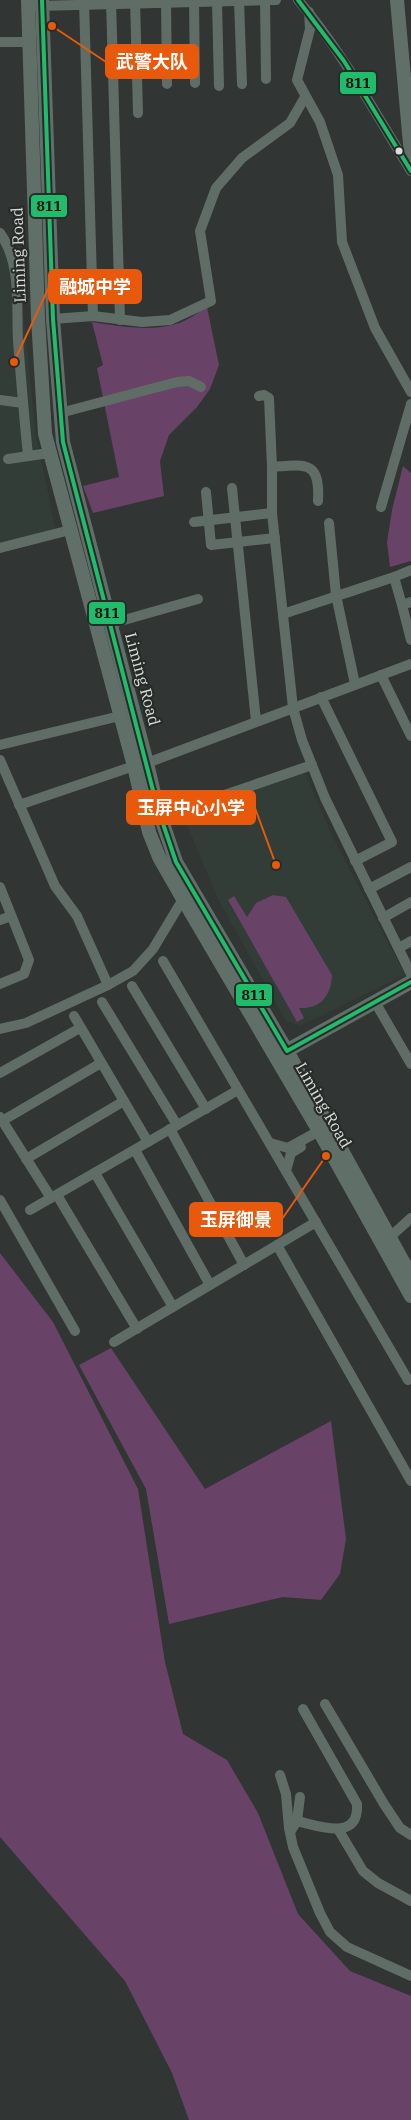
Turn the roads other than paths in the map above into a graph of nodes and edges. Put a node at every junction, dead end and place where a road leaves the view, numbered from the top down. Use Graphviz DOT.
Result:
graph roads {
  1 [pos="265,0"];
  2 [pos="276,0"];
  3 [pos="298,0"];
  4 [pos="397,0"];
  5 [pos="405,0"];
  6 [pos="166,1"];
  7 [pos="194,1"];
  8 [pos="233,1"];
  9 [pos="112,2"];
  10 [pos="135,2"];
  11 [pos="217,2"];
  12 [pos="35,3"];
  13 [pos="84,3"];
  14 [pos="308,12"];
  15 [pos="0,42"];
  16 [pos="29,42"];
  17 [pos="411,64"];
  18 [pos="266,79"];
  19 [pos="194,83"];
  20 [pos="167,84"];
  21 [pos="242,84"];
  22 [pos="219,86"];
  23 [pos="305,97"];
  24 [pos="138,113"];
  25 [pos="411,156"];
  26 [pos="411,170"];
  27 [pos="1,238"];
  28 [pos="93,316"];
  29 [pos="53,319"];
  30 [pos="120,320"];
  31 [pos="201,388"];
  32 [pos="411,392"];
  33 [pos="259,396"];
  34 [pos="0,400"];
  35 [pos="23,403"];
  36 [pos="411,404"];
  37 [pos="60,413"];
  38 [pos="49,453"];
  39 [pos="28,455"];
  40 [pos="8,459"];
  41 [pos="272,467"];
  42 [pos="232,488"];
  43 [pos="206,492"];
  44 [pos="318,502"];
  45 [pos="380,507"];
  46 [pos="272,513"];
  47 [pos="235,517"];
  48 [pos="209,520"];
  49 [pos="194,522"];
  50 [pos="329,523"];
  51 [pos="70,530"];
  52 [pos="275,538"];
  53 [pos="237,542"];
  54 [pos="0,548"];
  55 [pos="411,570"];
  56 [pos="394,577"];
  57 [pos="198,599"];
  58 [pos="407,604"];
  59 [pos="283,614"];
  60 [pos="110,624"];
  61 [pos="411,638"];
  62 [pos="411,664"];
  63 [pos="381,675"];
  64 [pos="356,684"];
  65 [pos="321,697"];
  66 [pos="293,708"];
  67 [pos="120,716"];
  68 [pos="256,721"];
  69 [pos="411,736"];
  70 [pos="0,745"];
  71 [pos="0,760"];
  72 [pos="140,764"];
  73 [pos="312,765"];
  74 [pos="3,776"];
  75 [pos="204,802"];
  76 [pos="20,805"];
  77 [pos="356,861"];
  78 [pos="411,867"];
  79 [pos="0,887"];
  80 [pos="369,889"];
  81 [pos="183,899"];
  82 [pos="411,902"];
  83 [pos="11,916"];
  84 [pos="383,918"];
  85 [pos="0,920"];
  86 [pos="411,941"];
  87 [pos="398,948"];
  88 [pos="163,961"];
  89 [pos="411,974"];
  90 [pos="411,982"];
  91 [pos="0,984"];
  92 [pos="108,985"];
  93 [pos="132,986"];
  94 [pos="102,1002"];
  95 [pos="375,1002"];
  96 [pos="74,1016"];
  97 [pos="0,1028"];
  98 [pos="80,1028"];
  99 [pos="281,1054"];
  100 [pos="101,1062"];
  101 [pos="411,1064"];
  102 [pos="0,1073"];
  103 [pos="238,1090"];
  104 [pos="124,1101"];
  105 [pos="206,1109"];
  106 [pos="1,1119"];
  107 [pos="174,1127"];
  108 [pos="321,1134"];
  109 [pos="148,1142"];
  110 [pos="270,1143"];
  111 [pos="135,1150"];
  112 [pos="26,1159"];
  113 [pos="286,1170"];
  114 [pos="95,1173"];
  115 [pos="54,1197"];
  116 [pos="0,1200"];
  117 [pos="30,1210"];
  118 [pos="411,1218"];
  119 [pos="316,1222"];
  120 [pos="390,1238"];
  121 [pos="277,1245"];
  122 [pos="244,1265"];
  123 [pos="409,1268"];
  124 [pos="210,1285"];
  125 [pos="411,1296"];
  126 [pos="173,1308"];
  127 [pos="137,1329"];
  128 [pos="75,1330"];
  129 [pos="114,1342"];
  130 [pos="408,1380"];
  131 [pos="411,1481"];
  132 [pos="325,1704"];
  133 [pos="303,1709"];
  134 [pos="280,1775"];
  135 [pos="300,1797"];
  136 [pos="297,1821"];
  137 [pos="338,1829"];
  138 [pos="290,1832"];
  139 [pos="411,1835"];
  140 [pos="411,1901"];
  141 [pos="411,1976"];
  1 -- 2 [label="street"];
  1 -- 8 [label="street"];
  1 -- 18 [label="street"];
  3 -- 14 [label="street"];
  4 -- 25 [label="street"];
  5 -- 17 [label="street"];
  6 -- 7 [label="street"];
  6 -- 10 [label="street"];
  6 -- 20 [label="street"];
  7 -- 11 [label="street"];
  7 -- 19 [label="street"];
  8 -- 11 [label="street"];
  8 -- 21 [label="street"];
  9 -- 10 [label="street"];
  9 -- 13 [label="street"];
  9 -- 30 [label="street"];
  10 -- 24 [label="street"];
  11 -- 22 [label="street"];
  12 -- 13 [label="street"];
  12 -- 16 [label="street, Liming Road"];
  12 -- 29 [label="street, Liming Road"];
  13 -- 28 [label="street"];
  14 -- 23 [label="street"];
  14 -- 26 [label="street"];
  15 -- 16 [label="street"];
  16 -- 38 [label="street, Liming Road"];
  23 -- 30 [label="street"];
  23 -- 32 [label="street"];
  27 -- 35 [label="street"];
  28 -- 29 [label="street"];
  28 -- 30 [label="street"];
  29 -- 37 [label="street, Liming Road"];
  31 -- 37 [label="street"];
  33 -- 41 [label="street"];
  34 -- 35 [label="street"];
  35 -- 39 [label="street"];
  36 -- 45 [label="street"];
  37 -- 60 [label="street, Liming Road"];
  38 -- 39 [label="street"];
  38 -- 51 [label="street, Liming Road"];
  39 -- 40 [label="street"];
  41 -- 44 [label="street"];
  41 -- 46 [label="street"];
  42 -- 47 [label="street"];
  43 -- 48 [label="street"];
  46 -- 47 [label="street"];
  46 -- 52 [label="street"];
  47 -- 48 [label="street"];
  47 -- 53 [label="street"];
  48 -- 49 [label="street"];
  48 -- 53 [label="street"];
  50 -- 64 [label="street"];
  51 -- 54 [label="street"];
  51 -- 67 [label="street, Liming Road"];
  52 -- 53 [label="street"];
  52 -- 59 [label="street"];
  53 -- 68 [label="street"];
  55 -- 56 [label="street"];
  56 -- 58 [label="street"];
  56 -- 59 [label="street"];
  57 -- 60 [label="street"];
  58 -- 61 [label="street"];
  59 -- 66 [label="street"];
  60 -- 72 [label="street, Liming Road"];
  62 -- 63 [label="street"];
  63 -- 64 [label="street"];
  63 -- 69 [label="street"];
  64 -- 65 [label="street"];
  65 -- 66 [label="street"];
  65 -- 77 [label="street"];
  66 -- 68 [label="street"];
  66 -- 73 [label="street"];
  67 -- 70 [label="street"];
  67 -- 72 [label="street, Liming Road"];
  68 -- 72 [label="street"];
  71 -- 74 [label="street"];
  72 -- 76 [label="street"];
  72 -- 81 [label="street, Liming Road"];
  72 -- 99 [label="street, Liming Road"];
  73 -- 75 [label="street"];
  73 -- 77 [label="street"];
  74 -- 76 [label="street"];
  76 -- 92 [label="street"];
  77 -- 80 [label="street"];
  78 -- 80 [label="street"];
  79 -- 83 [label="street"];
  80 -- 84 [label="street"];
  81 -- 92 [label="street"];
  81 -- 99 [label="street, Liming Road"];
  82 -- 84 [label="street"];
  83 -- 85 [label="street"];
  83 -- 91 [label="street"];
  84 -- 87 [label="street"];
  86 -- 87 [label="street"];
  87 -- 89 [label="street"];
  88 -- 103 [label="street"];
  90 -- 95 [label="street"];
  92 -- 97 [label="street"];
  93 -- 105 [label="street"];
  94 -- 107 [label="street"];
  95 -- 99 [label="street"];
  95 -- 101 [label="street"];
  96 -- 98 [label="street"];
  98 -- 100 [label="street"];
  98 -- 102 [label="street"];
  99 -- 108 [label="street, Liming Road"];
  99 -- 120 [label="street, Liming Road"];
  100 -- 104 [label="street"];
  100 -- 106 [label="street"];
  103 -- 105 [label="street"];
  103 -- 110 [label="street"];
  104 -- 109 [label="street"];
  104 -- 112 [label="street"];
  105 -- 107 [label="street"];
  106 -- 112 [label="street"];
  107 -- 109 [label="street"];
  107 -- 122 [label="street"];
  108 -- 110 [label="street"];
  108 -- 113 [label="street"];
  108 -- 125 [label="street, Liming Road"];
  109 -- 111 [label="street"];
  110 -- 113 [label="street"];
  111 -- 114 [label="street"];
  111 -- 124 [label="street"];
  112 -- 115 [label="street"];
  113 -- 119 [label="street"];
  114 -- 115 [label="street"];
  114 -- 126 [label="street"];
  115 -- 117 [label="street"];
  115 -- 127 [label="street"];
  116 -- 128 [label="street"];
  118 -- 120 [label="street"];
  119 -- 121 [label="street"];
  119 -- 130 [label="street"];
  120 -- 123 [label="street, Liming Road"];
  121 -- 122 [label="street"];
  121 -- 131 [label="street"];
  122 -- 124 [label="street"];
  124 -- 126 [label="street"];
  126 -- 127 [label="street"];
  127 -- 129 [label="street"];
  132 -- 139 [label="street"];
  133 -- 137 [label="street"];
  134 -- 138 [label="street"];
  135 -- 136 [label="street"];
  136 -- 137 [label="street"];
  136 -- 138 [label="street"];
  137 -- 140 [label="street"];
  138 -- 141 [label="street"];
}
